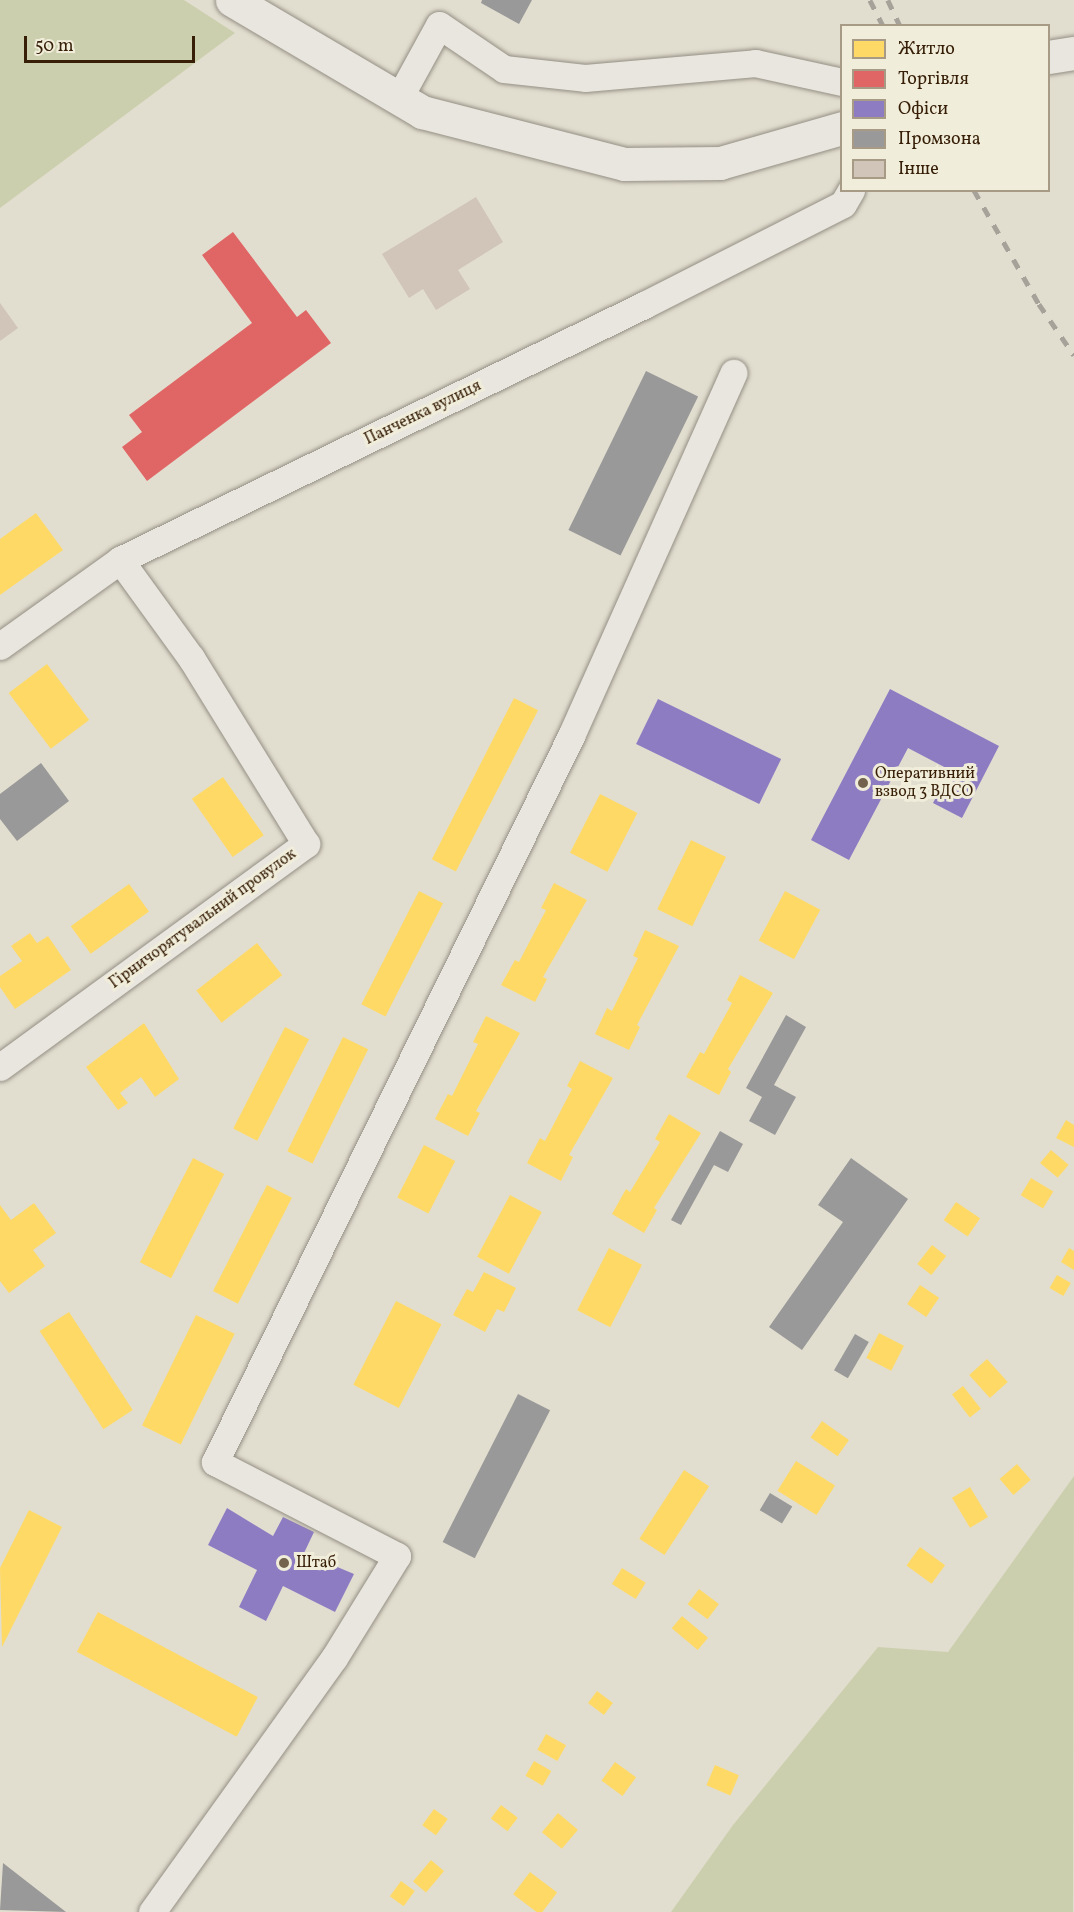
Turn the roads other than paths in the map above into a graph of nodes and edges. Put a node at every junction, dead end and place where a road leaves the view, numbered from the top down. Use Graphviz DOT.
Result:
graph roads {
  1 [pos="232,0"];
  2 [pos="840,82"];
  3 [pos="399,98"];
  4 [pos="830,132"];
  5 [pos="850,192"];
  6 [pos="733,373"];
  7 [pos="120,560"];
  8 [pos="0,646"];
  9 [pos="0,1066"];
  10 [pos="152,1912"];
  1 -- 3 [label="street"];
  2 -- 3 [label="street"];
  3 -- 4 [label="street"];
  5 -- 7 [label="street, Панченка вулиця"];
  6 -- 10 [label="street"];
  7 -- 8 [label="street, Панченка вулиця"];
  7 -- 9 [label="street, Гірничорятувальний провулок"];
}
